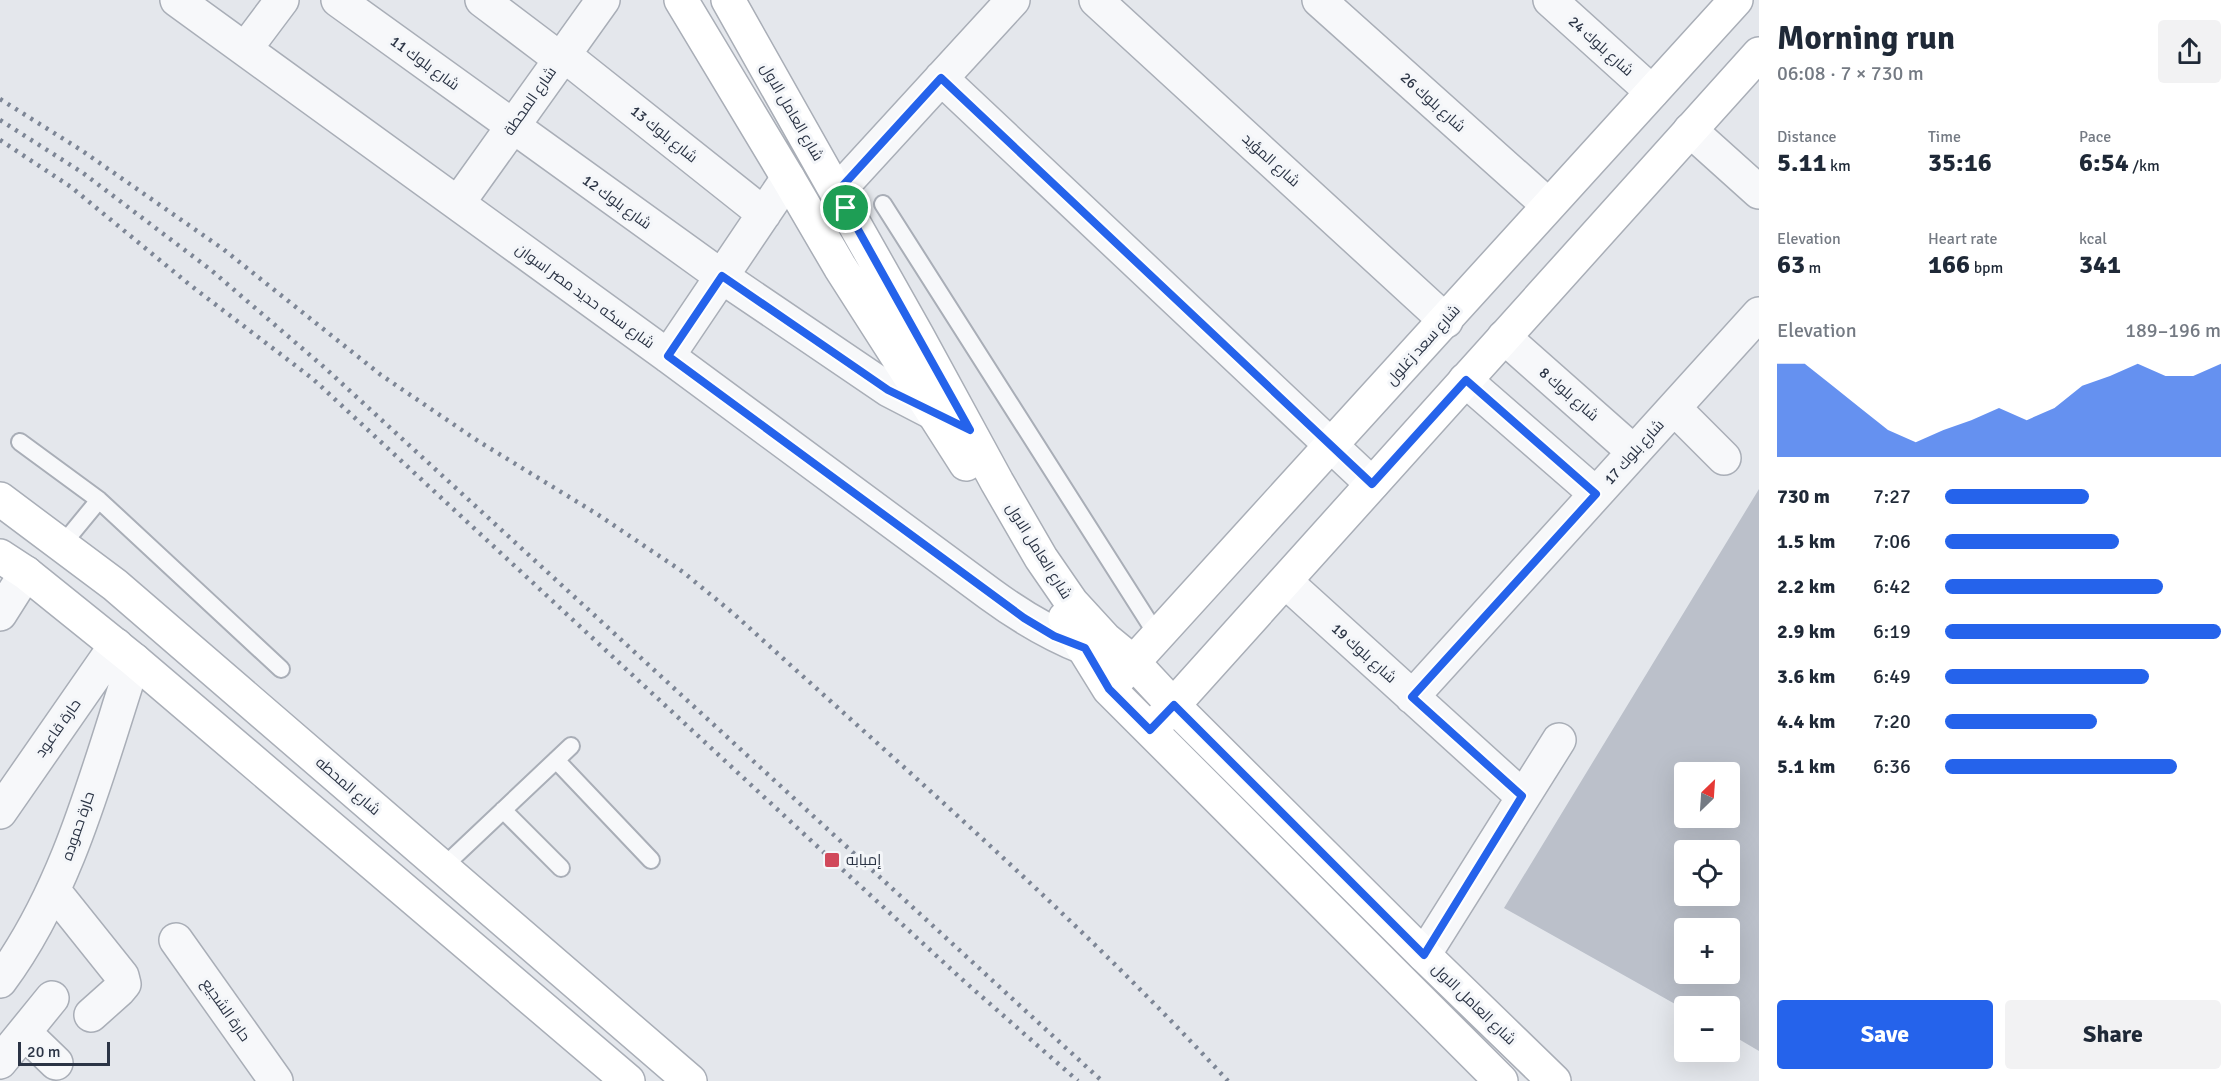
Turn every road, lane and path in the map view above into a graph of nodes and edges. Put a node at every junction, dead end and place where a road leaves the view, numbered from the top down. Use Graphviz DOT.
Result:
graph roads {
  1 [pos="177,0"];
  2 [pos="282,0"];
  3 [pos="338,0"];
  4 [pos="482,0"];
  5 [pos="603,0"];
  6 [pos="681,0"];
  7 [pos="728,0"];
  8 [pos="1013,0"];
  9 [pos="1096,0"];
  10 [pos="1319,0"];
  11 [pos="1550,0"];
  12 [pos="1736,0"];
  13 [pos="246,48"];
  14 [pos="1759,54"];
  15 [pos="562,57"];
  16 [pos="941,78"];
  17 [pos="1652,92"];
  18 [pos="513,127"];
  19 [pos="1690,130"];
  20 [pos="788,178"];
  21 [pos="837,192"];
  22 [pos="1759,192"];
  23 [pos="458,203"];
  24 [pos="883,204"];
  25 [pos="1548,205"];
  26 [pos="764,214"];
  27 [pos="722,276"];
  28 [pos="1759,314"];
  29 [pos="1446,321"];
  30 [pos="1504,337"];
  31 [pos="668,356"];
  32 [pos="1466,380"];
  33 [pos="1674,408"];
  34 [pos="933,413"];
  35 [pos="970,430"];
  36 [pos="20,442"];
  37 [pos="1331,446"];
  38 [pos="1634,452"];
  39 [pos="1724,458"];
  40 [pos="1372,484"];
  41 [pos="1596,494"];
  42 [pos="0,499"];
  43 [pos="99,500"];
  44 [pos="62,545"];
  45 [pos="13,564"];
  46 [pos="1286,582"];
  47 [pos="0,614"];
  48 [pos="1157,635"];
  49 [pos="1085,648"];
  50 [pos="125,653"];
  51 [pos="1133,662"];
  52 [pos="281,669"];
  53 [pos="1109,689"];
  54 [pos="1412,697"];
  55 [pos="1174,705"];
  56 [pos="1150,730"];
  57 [pos="1559,740"];
  58 [pos="571,746"];
  59 [pos="556,759"];
  60 [pos="1522,796"];
  61 [pos="503,810"];
  62 [pos="0,812"];
  63 [pos="651,860"];
  64 [pos="443,867"];
  65 [pos="561,868"];
  66 [pos="54,891"];
  67 [pos="176,940"];
  68 [pos="1424,955"];
  69 [pos="0,981"];
  70 [pos="52,998"];
  71 [pos="608,1009"];
  72 [pos="91,1015"];
  73 [pos="25,1033"];
  74 [pos="580,1040"];
  75 [pos="0,1062"];
  76 [pos="56,1063"];
  77 [pos="276,1081"];
  78 [pos="628,1081"];
  79 [pos="690,1081"];
  80 [pos="1501,1081"];
  81 [pos="1554,1081"];
  1 -- 13 [label="street, شارع سكه حديد مصر اسوان"];
  2 -- 13 [label="street"];
  3 -- 18 [label="street, شارع بلوك 11"];
  4 -- 15 [label="street, شارع بلوك 13"];
  5 -- 15 [label="street, شارع المحطة"];
  6 -- 20 [label="street, شارع العامل الاول"];
  7 -- 21 [label="street, شارع العامل الاول"];
  8 -- 16 [label="street"];
  9 -- 29 [label="street, شارع المؤيد"];
  10 -- 25 [label="street, شارع بلوك 26"];
  11 -- 17 [label="street, شارع بلوك 24"];
  12 -- 17 [label="street, شارع سعد زغلول"];
  13 -- 23 [label="street, شارع سكه حديد مصر اسوان"];
  14 -- 19 [label="street"];
  15 -- 18 [label="street, شارع المحطة"];
  15 -- 26 [label="street, شارع بلوك 13"];
  16 -- 21 [label="street"];
  16 -- 37 [label="street"];
  17 -- 25 [label="street, شارع سعد زغلول"];
  18 -- 23 [label="street, شارع المحطة"];
  18 -- 27 [label="street, شارع بلوك 12"];
  19 -- 22 [label="street"];
  19 -- 30 [label="street"];
  20 -- 26 [label="street"];
  20 -- 34 [label="street, شارع العامل الاول"];
  21 -- 35 [label="street, شارع العامل الاول"];
  23 -- 31 [label="street, شارع سكه حديد مصر اسوان"];
  24 -- 48 [label="lane"];
  25 -- 29 [label="street, شارع سعد زغلول"];
  26 -- 27 [label="street"];
  27 -- 31 [label="street"];
  27 -- 34 [label="street, شارع بلوك 12"];
  28 -- 33 [label="street, شارع بلوك 17"];
  29 -- 37 [label="street, شارع سعد زغلول"];
  30 -- 32 [label="street"];
  30 -- 38 [label="street, شارع بلوك 8"];
  31 -- 49 [label="street, شارع سكه حديد مصر اسوان"];
  32 -- 40 [label="street"];
  32 -- 41 [label="street"];
  33 -- 38 [label="street, شارع بلوك 17"];
  33 -- 39 [label="street"];
  34 -- 35 [label="street, شارع بلوك 12"];
  34 -- 49 [label="street, شارع العامل الاول"];
  35 -- 51 [label="street, شارع العامل الاول"];
  36 -- 43 [label="lane"];
  37 -- 40 [label="street"];
  37 -- 48 [label="street, شارع سعد زغلول"];
  38 -- 41 [label="street, شارع بلوك 17"];
  40 -- 46 [label="street"];
  41 -- 54 [label="street, شارع بلوك 17"];
  42 -- 44 [label="street, شارع المحطه"];
  43 -- 44 [label="lane"];
  43 -- 52 [label="lane"];
  44 -- 64 [label="street, شارع المحطه"];
  45 -- 47 [label="street"];
  45 -- 50 [label="street"];
  46 -- 54 [label="street, شارع بلوك 19"];
  46 -- 55 [label="street"];
  48 -- 51 [label="street, شارع سعد زغلول"];
  49 -- 53 [label="street, شارع العامل الاول"];
  50 -- 62 [label="street, حارة قاعود"];
  50 -- 66 [label="street, حارة حموده"];
  50 -- 74 [label="street"];
  51 -- 53 [label="street, شارع سعد زغلول"];
  51 -- 55 [label="street, شارع العامل الاول"];
  53 -- 56 [label="street, شارع العامل الاول"];
  54 -- 60 [label="street, شارع بلوك 19"];
  55 -- 56 [label="street"];
  55 -- 68 [label="street, شارع العامل الاول"];
  56 -- 80 [label="street, شارع العامل الاول"];
  57 -- 60 [label="street"];
  58 -- 59 [label="lane"];
  59 -- 61 [label="lane"];
  59 -- 63 [label="lane"];
  60 -- 68 [label="street"];
  61 -- 64 [label="lane"];
  61 -- 65 [label="lane"];
  64 -- 71 [label="street, شارع المحطه"];
  66 -- 69 [label="street, حارة حموده"];
  66 -- 72 [label="street"];
  67 -- 77 [label="street, حارة الشجيع"];
  68 -- 81 [label="street, شارع العامل الاول"];
  70 -- 73 [label="street"];
  71 -- 74 [label="street"];
  71 -- 79 [label="street, شارع المحطه"];
  73 -- 75 [label="street"];
  73 -- 76 [label="street"];
  74 -- 78 [label="street"];
}
